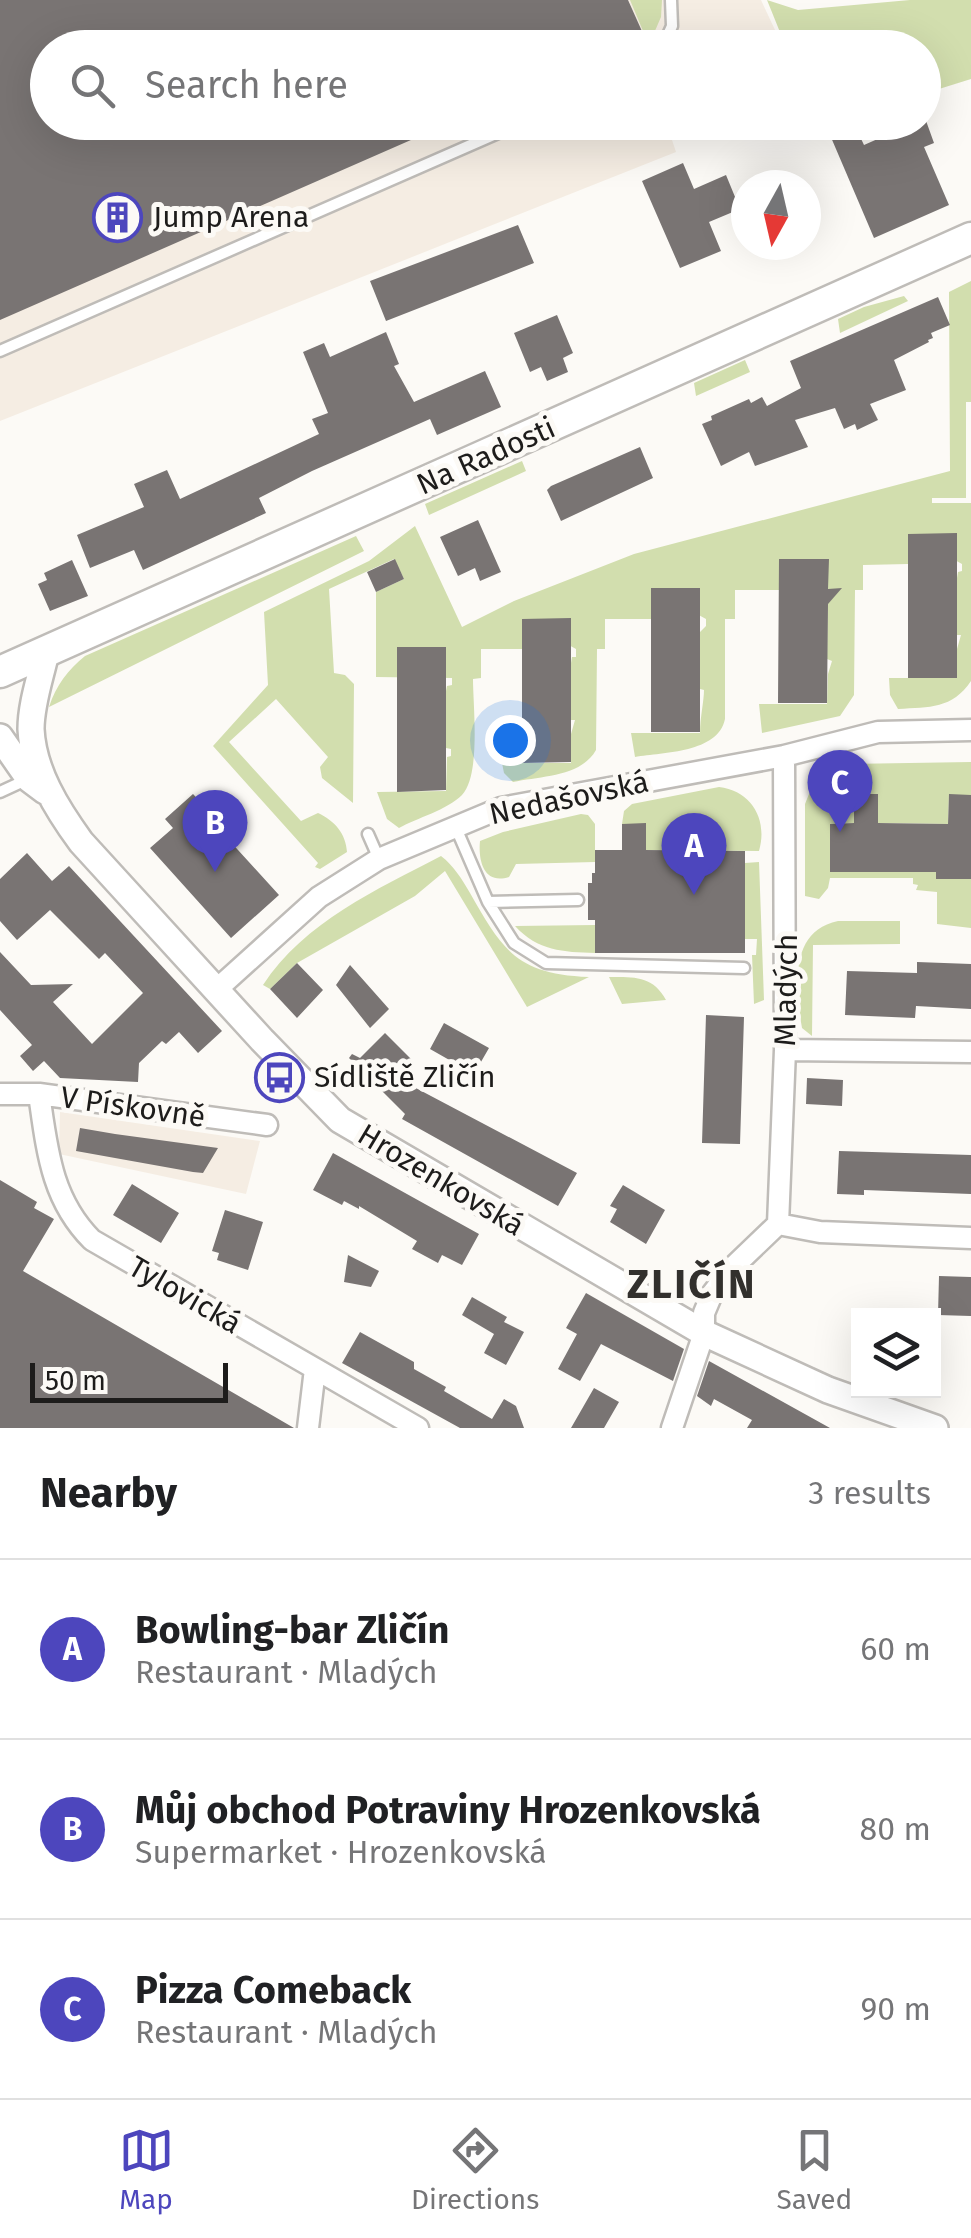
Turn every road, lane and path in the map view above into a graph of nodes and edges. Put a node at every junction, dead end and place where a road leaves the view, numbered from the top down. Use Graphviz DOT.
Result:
graph roads {
  1 [pos="671,0"];
  2 [pos="670,30"];
  3 [pos="482,140"];
  4 [pos="971,238"];
  5 [pos="0,351"];
  6 [pos="46,652"];
  7 [pos="0,672"];
  8 [pos="971,730"];
  9 [pos="0,737"];
  10 [pos="784,756"];
  11 [pos="39,781"];
  12 [pos="0,792"];
  13 [pos="456,827"];
  14 [pos="368,834"];
  15 [pos="378,859"];
  16 [pos="578,900"];
  17 [pos="488,902"];
  18 [pos="744,968"];
  19 [pos="216,990"];
  20 [pos="785,1050"];
  21 [pos="971,1052"];
  22 [pos="0,1094"];
  23 [pos="39,1094"];
  24 [pos="266,1125"];
  25 [pos="778,1224"];
  26 [pos="971,1238"];
  27 [pos="704,1333"];
  28 [pos="314,1369"];
  29 [pos="308,1428"];
  30 [pos="418,1428"];
  31 [pos="672,1428"];
  32 [pos="935,1428"];
  1 -- 2 [label="lane"];
  3 -- 5 [label="lane"];
  4 -- 6 [label="main road, Na Radosti"];
  6 -- 7 [label="main road, Na Radosti"];
  6 -- 11 [label="street, Hrozenkovská"];
  8 -- 10 [label="street, Nedašovská"];
  9 -- 11 [label="street, Hrozenkovská"];
  10 -- 13 [label="street, Nedašovská"];
  10 -- 20 [label="street, Mladých"];
  11 -- 12 [label="lane"];
  11 -- 19 [label="street, Hrozenkovská"];
  13 -- 15 [label="street, Nedašovská"];
  13 -- 17 [label="lane"];
  14 -- 15 [label="lane"];
  15 -- 19 [label="street, Nedašovská"];
  16 -- 17 [label="lane"];
  17 -- 18 [label="lane"];
  19 -- 27 [label="street, Hrozenkovská"];
  20 -- 21 [label="street"];
  20 -- 25 [label="street, Mladých"];
  22 -- 23 [label="street, V Pískovně"];
  23 -- 24 [label="street, V Pískovně"];
  23 -- 28 [label="street, Tylovická"];
  25 -- 26 [label="street"];
  25 -- 27 [label="street"];
  27 -- 31 [label="street"];
  27 -- 32 [label="street, Hrozenkovská"];
  28 -- 29 [label="street"];
  28 -- 30 [label="street, Tylovická"];
}
